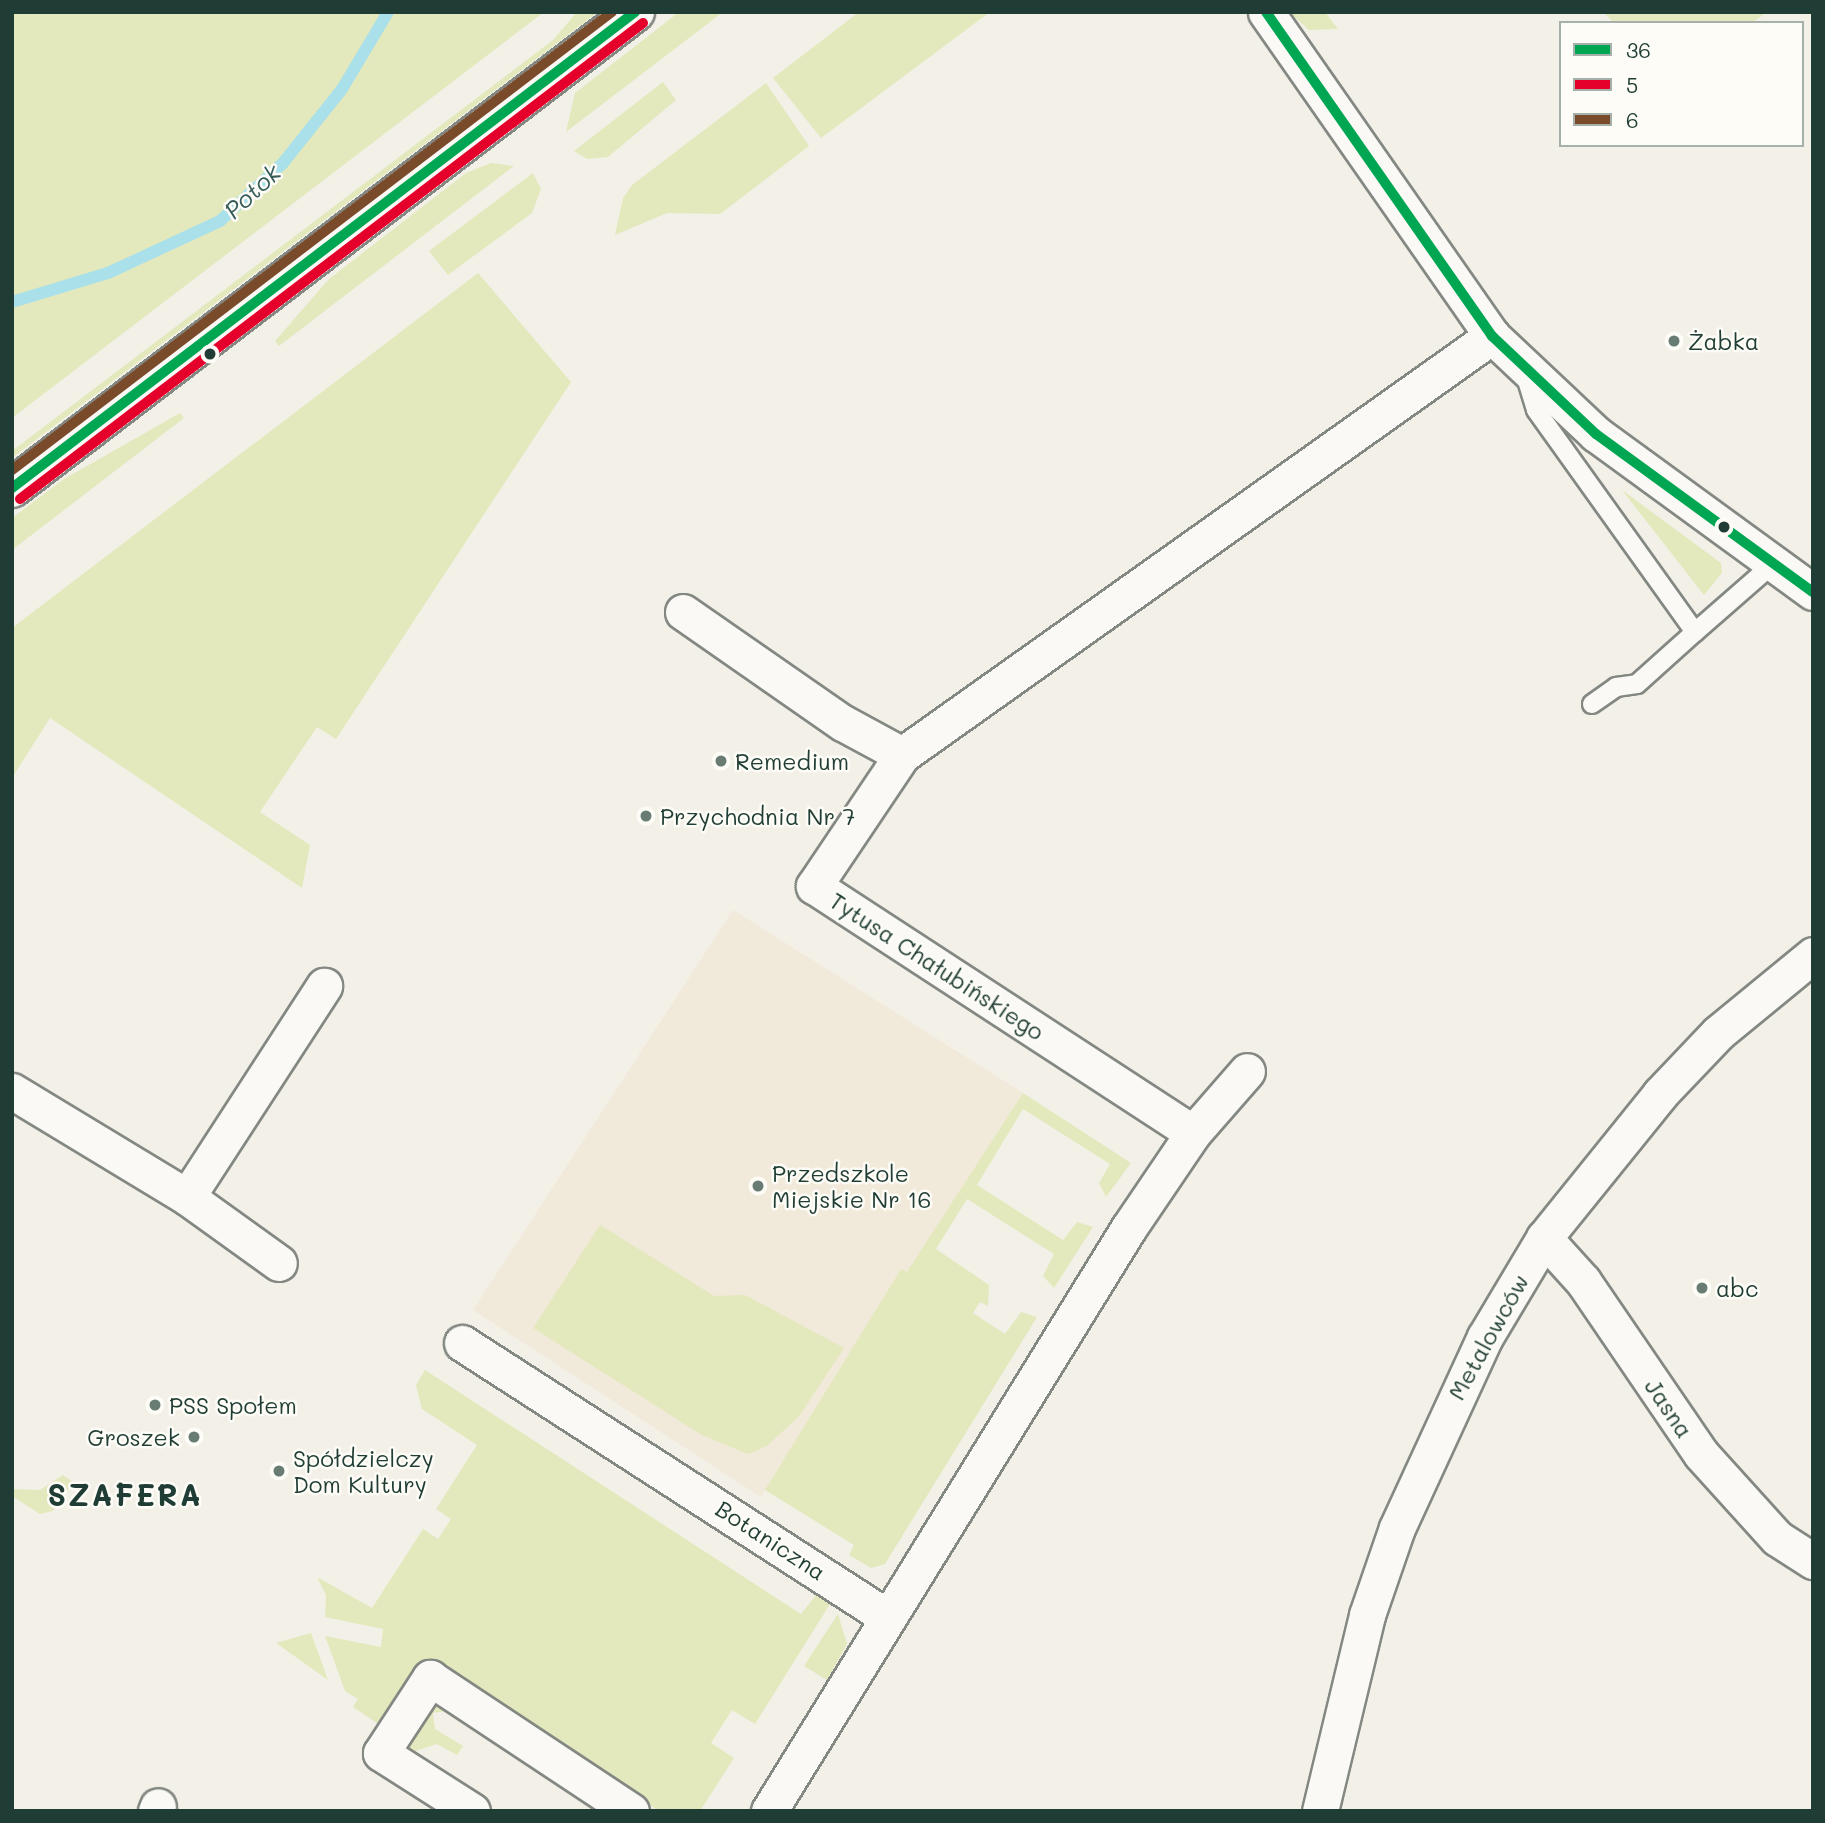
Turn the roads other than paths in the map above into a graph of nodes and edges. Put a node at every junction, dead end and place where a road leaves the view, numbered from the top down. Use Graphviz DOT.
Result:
graph roads {
  1 [pos="635,12"];
  2 [pos="1266,12"];
  3 [pos="1492,336"];
  4 [pos="1521,364"];
  5 [pos="12,488"];
  6 [pos="1774,563"];
  7 [pos="1813,592"];
  8 [pos="684,612"];
  9 [pos="1695,632"];
  10 [pos="1592,704"];
  11 [pos="902,755"];
  12 [pos="1813,955"];
  13 [pos="324,986"];
  14 [pos="1247,1071"];
  15 [pos="12,1091"];
  16 [pos="1193,1133"];
  17 [pos="187,1197"];
  18 [pos="1544,1238"];
  19 [pos="278,1263"];
  20 [pos="462,1343"];
  21 [pos="1813,1561"];
  22 [pos="887,1617"];
  23 [pos="472,1811"];
  24 [pos="631,1811"];
  25 [pos="769,1811"];
  26 [pos="1320,1811"];
  1 -- 5 [label="street"];
  2 -- 3 [label="street"];
  3 -- 4 [label="street"];
  3 -- 11 [label="street"];
  4 -- 6 [label="street"];
  4 -- 9 [label="lane"];
  6 -- 7 [label="street"];
  6 -- 9 [label="lane"];
  8 -- 11 [label="street"];
  9 -- 10 [label="lane"];
  11 -- 16 [label="street, Tytusa Chałubińskiego"];
  12 -- 18 [label="street, Metalowców"];
  13 -- 17 [label="street"];
  14 -- 16 [label="street"];
  15 -- 17 [label="street"];
  16 -- 22 [label="street"];
  17 -- 19 [label="street"];
  18 -- 21 [label="street, Jasna"];
  18 -- 26 [label="street, Metalowców"];
  20 -- 22 [label="street, Botaniczna"];
  22 -- 25 [label="street"];
  23 -- 24 [label="street"];
}
